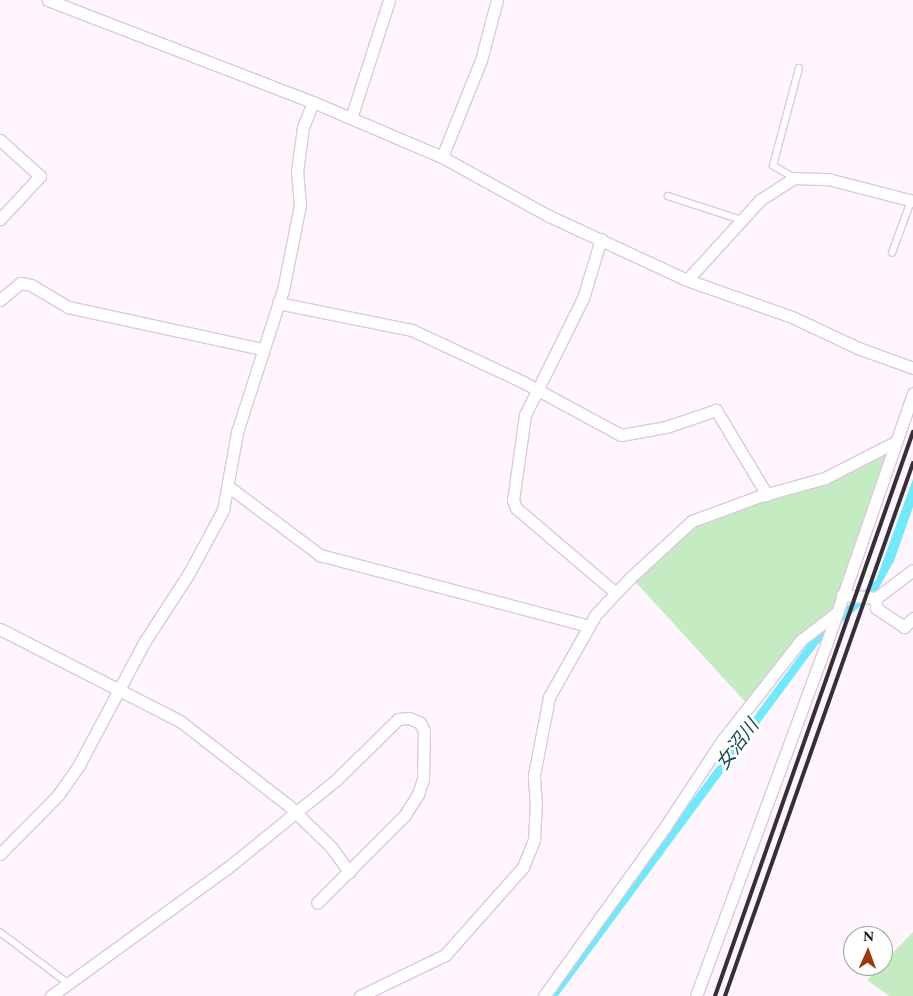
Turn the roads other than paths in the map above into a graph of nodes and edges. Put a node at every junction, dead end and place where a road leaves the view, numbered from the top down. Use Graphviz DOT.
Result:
graph roads {
  1 [pos="48,0"];
  2 [pos="389,0"];
  3 [pos="497,0"];
  4 [pos="799,68"];
  5 [pos="313,102"];
  6 [pos="351,118"];
  7 [pos="0,140"];
  8 [pos="442,157"];
  9 [pos="794,178"];
  10 [pos="668,196"];
  11 [pos="912,201"];
  12 [pos="0,219"];
  13 [pos="744,220"];
  14 [pos="601,239"];
  15 [pos="892,253"];
  16 [pos="687,280"];
  17 [pos="0,300"];
  18 [pos="278,303"];
  19 [pos="263,349"];
  20 [pos="913,368"];
  21 [pos="537,389"];
  22 [pos="913,393"];
  23 [pos="895,442"];
  24 [pos="229,487"];
  25 [pos="768,495"];
  26 [pos="913,570"];
  27 [pos="616,593"];
  28 [pos="842,595"];
  29 [pos="876,598"];
  30 [pos="835,614"];
  31 [pos="913,618"];
  32 [pos="588,626"];
  33 [pos="0,629"];
  34 [pos="118,689"];
  35 [pos="294,811"];
  36 [pos="0,854"];
  37 [pos="349,872"];
  38 [pos="317,903"];
  39 [pos="0,932"];
  40 [pos="68,984"];
  41 [pos="51,996"];
  42 [pos="360,996"];
  43 [pos="544,996"];
  44 [pos="696,996"];
  1 -- 5 [label="street"];
  2 -- 6 [label="street"];
  3 -- 8 [label="street"];
  4 -- 9 [label="lane"];
  5 -- 6 [label="street"];
  5 -- 18 [label="street"];
  6 -- 8 [label="street"];
  7 -- 12 [label="street"];
  8 -- 14 [label="street"];
  9 -- 11 [label="street"];
  9 -- 13 [label="street"];
  10 -- 13 [label="lane"];
  11 -- 15 [label="lane"];
  13 -- 16 [label="street"];
  14 -- 16 [label="street"];
  14 -- 21 [label="street"];
  16 -- 20 [label="street"];
  17 -- 19 [label="street"];
  18 -- 19 [label="street"];
  18 -- 21 [label="street"];
  19 -- 24 [label="street"];
  21 -- 25 [label="street"];
  21 -- 27 [label="street"];
  22 -- 23 [label="street"];
  23 -- 25 [label="street"];
  23 -- 28 [label="street"];
  24 -- 32 [label="street"];
  24 -- 34 [label="street"];
  25 -- 27 [label="street"];
  26 -- 29 [label="street"];
  27 -- 32 [label="street"];
  28 -- 29 [label="street"];
  28 -- 30 [label="street"];
  29 -- 31 [label="street"];
  30 -- 43 [label="street"];
  30 -- 44 [label="street"];
  32 -- 42 [label="street"];
  33 -- 34 [label="street"];
  34 -- 35 [label="street"];
  34 -- 36 [label="street"];
  35 -- 37 [label="street"];
  35 -- 37 [label="street"];
  35 -- 40 [label="street"];
  37 -- 38 [label="street"];
  39 -- 40 [label="lane"];
  40 -- 41 [label="street"];
}
